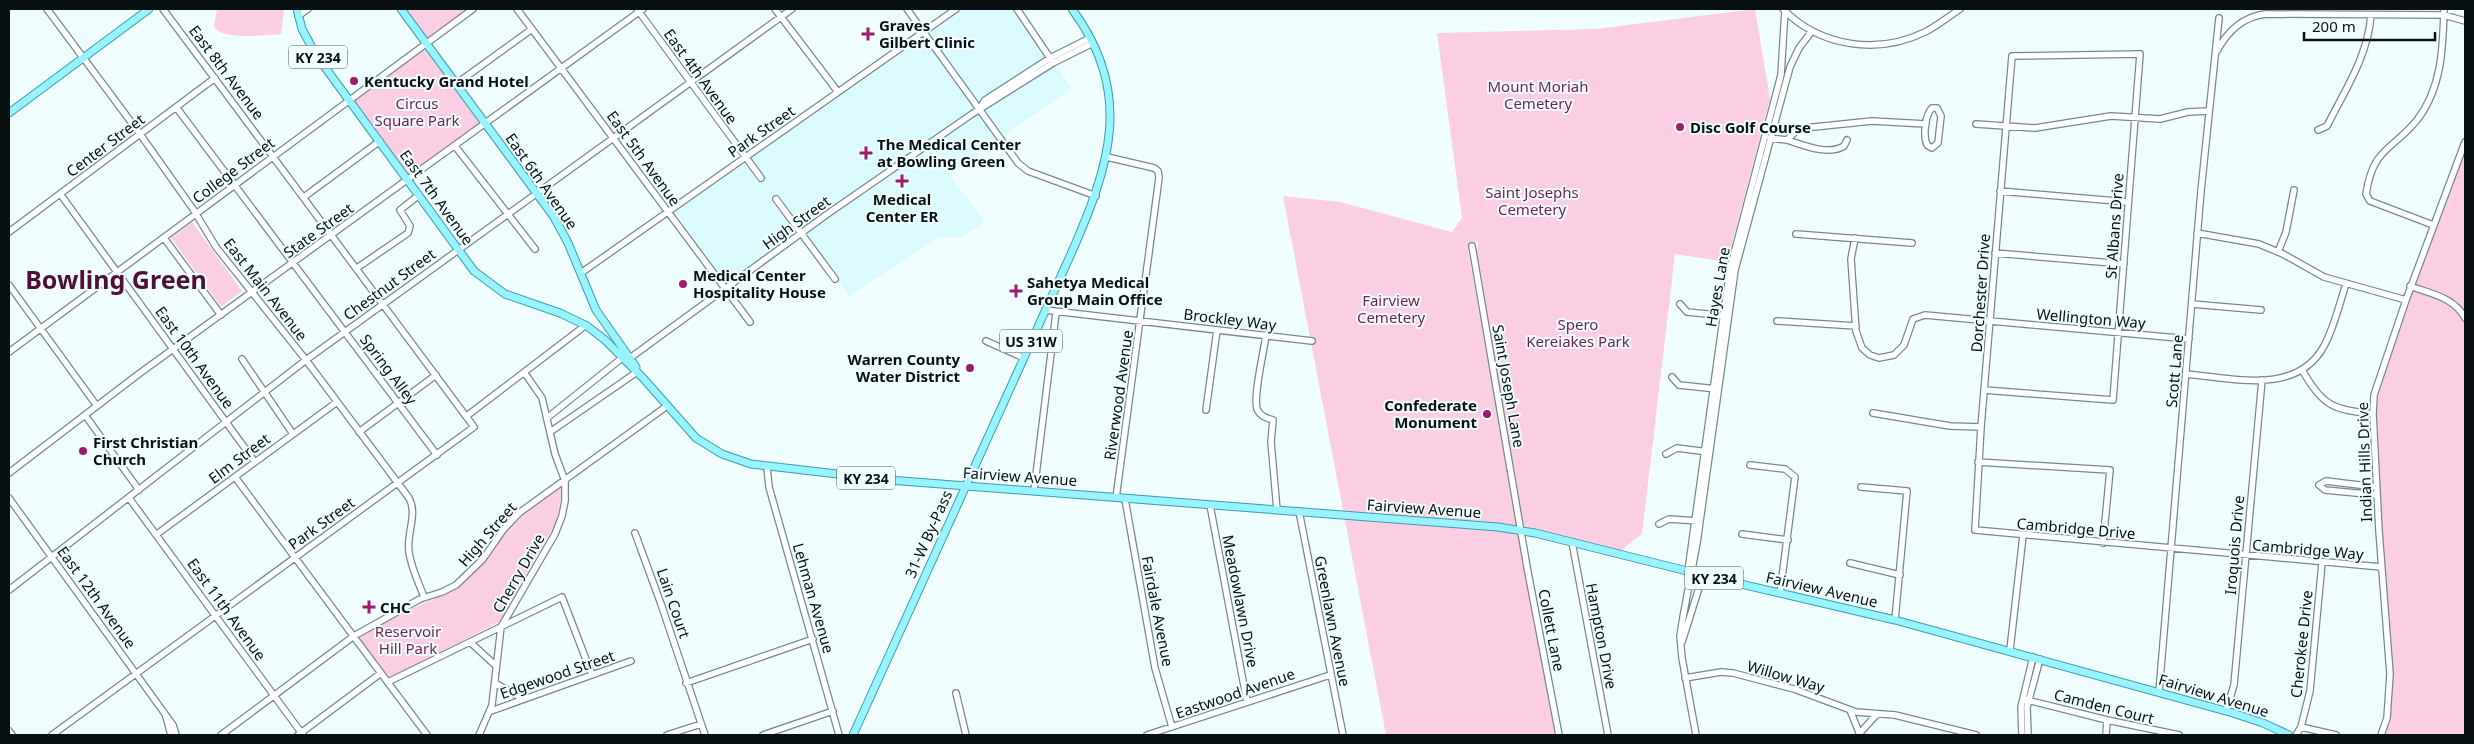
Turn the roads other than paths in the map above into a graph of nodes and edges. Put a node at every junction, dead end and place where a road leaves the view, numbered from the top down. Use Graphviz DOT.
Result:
graph roads {
  1 [pos="47,9"];
  2 [pos="149,9"];
  3 [pos="163,9"];
  4 [pos="308,9"];
  5 [pos="401,9"];
  6 [pos="473,9"];
  7 [pos="517,9"];
  8 [pos="775,9"];
  9 [pos="792,9"];
  10 [pos="907,9"];
  11 [pos="956,9"];
  12 [pos="1017,9"];
  13 [pos="1072,9"];
  14 [pos="1960,9"];
  15 [pos="640,10"];
  16 [pos="1784,10"];
  17 [pos="298,12"];
  18 [pos="2339,12"];
  19 [pos="2444,12"];
  20 [pos="2371,15"];
  21 [pos="781,16"];
  22 [pos="2218,18"];
  23 [pos="2465,21"];
  24 [pos="532,29"];
  25 [pos="1812,31"];
  26 [pos="924,32"];
  27 [pos="1092,41"];
  28 [pos="426,43"];
  29 [pos="2216,53"];
  30 [pos="2140,54"];
  31 [pos="83,58"];
  32 [pos="1052,60"];
  33 [pos="562,69"];
  34 [pos="215,78"];
  35 [pos="690,83"];
  36 [pos="456,84"];
  37 [pos="838,92"];
  38 [pos="349,100"];
  39 [pos="176,107"];
  40 [pos="979,110"];
  41 [pos="2208,111"];
  42 [pos="9,113"];
  43 [pos="2135,118"];
  44 [pos="486,124"];
  45 [pos="1926,124"];
  46 [pos="1976,124"];
  47 [pos="2005,126"];
  48 [pos="2318,130"];
  49 [pos="140,134"];
  50 [pos="613,137"];
  51 [pos="1768,137"];
  52 [pos="1787,140"];
  53 [pos="1847,140"];
  54 [pos="380,141"];
  55 [pos="2465,142"];
  56 [pos="455,146"];
  57 [pos="273,156"];
  58 [pos="1107,157"];
  59 [pos="746,158"];
  60 [pos="761,178"];
  61 [pos="408,180"];
  62 [pos="235,185"];
  63 [pos="2000,190"];
  64 [pos="2294,190"];
  65 [pos="536,192"];
  66 [pos="61,195"];
  67 [pos="419,195"];
  68 [pos="1096,196"];
  69 [pos="304,197"];
  70 [pos="776,199"];
  71 [pos="2128,202"];
  72 [pos="667,212"];
  73 [pos="196,214"];
  74 [pos="507,214"];
  75 [pos="2433,225"];
  76 [pos="9,232"];
  77 [pos="802,233"];
  78 [pos="1796,234"];
  79 [pos="2198,234"];
  80 [pos="332,235"];
  81 [pos="164,238"];
  82 [pos="1855,238"];
  83 [pos="1912,243"];
  84 [pos="1472,246"];
  85 [pos="458,249"];
  86 [pos="535,249"];
  87 [pos="2278,252"];
  88 [pos="1995,254"];
  89 [pos="294,263"];
  90 [pos="2124,264"];
  91 [pos="357,268"];
  92 [pos="117,272"];
  93 [pos="580,273"];
  94 [pos="835,279"];
  95 [pos="2346,284"];
  96 [pos="9,285"];
  97 [pos="2410,286"];
  98 [pos="726,288"];
  99 [pos="252,293"];
  100 [pos="2406,300"];
  101 [pos="383,304"];
  102 [pos="1680,304"];
  103 [pos="2192,304"];
  104 [pos="1045,310"];
  105 [pos="2261,310"];
  106 [pos="1056,313"];
  107 [pos="221,316"];
  108 [pos="1726,316"];
  109 [pos="2465,318"];
  110 [pos="1140,321"];
  111 [pos="1777,321"];
  112 [pos="750,322"];
  113 [pos="1991,322"];
  114 [pos="586,325"];
  115 [pos="1856,326"];
  116 [pos="41,328"];
  117 [pos="1217,330"];
  118 [pos="345,331"];
  119 [pos="2118,333"];
  120 [pos="1266,335"];
  121 [pos="2189,339"];
  122 [pos="986,341"];
  123 [pos="1312,341"];
  124 [pos="174,350"];
  125 [pos="9,352"];
  126 [pos="626,358"];
  127 [pos="1024,358"];
  128 [pos="242,359"];
  129 [pos="306,360"];
  130 [pos="2302,370"];
  131 [pos="524,372"];
  132 [pos="637,372"];
  133 [pos="2186,374"];
  134 [pos="436,375"];
  135 [pos="1672,377"];
  136 [pos="644,378"];
  137 [pos="2262,380"];
  138 [pos="1716,389"];
  139 [pos="1984,390"];
  140 [pos="264,391"];
  141 [pos="337,402"];
  142 [pos="398,403"];
  143 [pos="97,406"];
  144 [pos="667,406"];
  145 [pos="1206,410"];
  146 [pos="1874,413"];
  147 [pos="2373,414"];
  148 [pos="85,415"];
  149 [pos="468,416"];
  150 [pos="547,418"];
  151 [pos="226,421"];
  152 [pos="1981,427"];
  153 [pos="359,432"];
  154 [pos="550,432"];
  155 [pos="293,434"];
  156 [pos="1707,452"];
  157 [pos="1666,454"];
  158 [pos="437,455"];
  159 [pos="255,462"];
  160 [pos="1978,462"];
  161 [pos="1750,465"];
  162 [pos="767,467"];
  163 [pos="9,473"];
  164 [pos="235,477"];
  165 [pos="565,481"];
  166 [pos="398,483"];
  167 [pos="965,486"];
  168 [pos="1861,487"];
  169 [pos="2376,487"];
  170 [pos="139,490"];
  171 [pos="1034,491"];
  172 [pos="2377,494"];
  173 [pos="9,498"];
  174 [pos="129,498"];
  175 [pos="1116,498"];
  176 [pos="1125,499"];
  177 [pos="1210,505"];
  178 [pos="1278,510"];
  179 [pos="1299,511"];
  180 [pos="1698,521"];
  181 [pos="1660,524"];
  182 [pos="1521,530"];
  183 [pos="1977,531"];
  184 [pos="635,533"];
  185 [pos="156,534"];
  186 [pos="1742,534"];
  187 [pos="2023,536"];
  188 [pos="1788,540"];
  189 [pos="1572,542"];
  190 [pos="2103,543"];
  191 [pos="2172,549"];
  192 [pos="2246,556"];
  193 [pos="52,557"];
  194 [pos="295,557"];
  195 [pos="1850,563"];
  196 [pos="2322,563"];
  197 [pos="2381,567"];
  198 [pos="1690,572"];
  199 [pos="1702,575"];
  200 [pos="1900,576"];
  201 [pos="9,590"];
  202 [pos="1780,593"];
  203 [pos="424,597"];
  204 [pos="216,615"];
  205 [pos="1895,620"];
  206 [pos="501,627"];
  207 [pos="354,636"];
  208 [pos="813,639"];
  209 [pos="470,642"];
  210 [pos="1681,644"];
  211 [pos="2010,650"];
  212 [pos="2037,658"];
  213 [pos="631,661"];
  214 [pos="496,665"];
  215 [pos="137,672"];
  216 [pos="381,673"];
  217 [pos="592,675"];
  218 [pos="1330,675"];
  219 [pos="1685,678"];
  220 [pos="388,682"];
  221 [pos="495,683"];
  222 [pos="686,683"];
  223 [pos="2160,692"];
  224 [pos="956,693"];
  225 [pos="274,696"];
  226 [pos="523,699"];
  227 [pos="2026,699"];
  228 [pos="1246,702"];
  229 [pos="1850,710"];
  230 [pos="491,711"];
  231 [pos="833,711"];
  232 [pos="2226,711"];
  233 [pos="164,713"];
  234 [pos="1877,714"];
  235 [pos="2107,720"];
  236 [pos="701,724"];
  237 [pos="1172,727"];
  238 [pos="2302,727"];
  239 [pos="9,731"];
  240 [pos="301,734"];
  241 [pos="1859,734"];
  242 [pos="12,735"];
  243 [pos="52,735"];
  244 [pos="170,735"];
  245 [pos="176,735"];
  246 [pos="221,735"];
  247 [pos="427,735"];
  248 [pos="479,735"];
  249 [pos="667,735"];
  250 [pos="705,735"];
  251 [pos="762,735"];
  252 [pos="840,735"];
  253 [pos="853,735"];
  254 [pos="966,735"];
  255 [pos="1147,735"];
  256 [pos="1343,735"];
  257 [pos="1559,735"];
  258 [pos="1608,735"];
  259 [pos="1696,735"];
  260 [pos="1976,735"];
  261 [pos="2022,735"];
  262 [pos="2028,735"];
  263 [pos="2106,735"];
  264 [pos="2179,735"];
  265 [pos="2289,735"];
  266 [pos="2296,735"];
  267 [pos="2336,735"];
  268 [pos="2381,735"];
  1 -- 31 [label="street, East Main Avenue"];
  2 -- 31 [label="main road"];
  3 -- 34 [label="street, East 8th Avenue"];
  4 -- 17 [label="street"];
  5 -- 28 [label="main road, East 6th Avenue / KY 234"];
  6 -- 28 [label="street, College Street"];
  7 -- 24 [label="street, East 5th Avenue"];
  8 -- 21 [label="street"];
  9 -- 21 [label="street, Chestnut Street"];
  10 -- 26 [label="street"];
  11 -- 26 [label="street, Park Street"];
  12 -- 32 [label="street"];
  13 -- 27 [label="main road, 31-W By-Pass / US 31W"];
  14 -- 25 [label="street"];
  15 -- 33 [label="street, State Street"];
  15 -- 35 [label="street, East 4th Avenue"];
  16 -- 25 [label="street"];
  16 -- 51 [label="street, Hayes Lane"];
  17 -- 38 [label="main road, East 7th Avenue / KY 234"];
  18 -- 20 [label="street, Scott Lane"];
  18 -- 29 [label="street, Scott Lane"];
  19 -- 20 [label="street, Scott Lane"];
  19 -- 23 [label="street, Scott Lane"];
  19 -- 75 [label="street"];
  20 -- 48 [label="street"];
  21 -- 35 [label="street, Chestnut Street"];
  21 -- 37 [label="street"];
  22 -- 29 [label="street, Scott Lane"];
  24 -- 33 [label="street, East 5th Avenue"];
  24 -- 36 [label="street"];
  25 -- 51 [label="street, Hayes Lane"];
  26 -- 37 [label="street, Park Street"];
  26 -- 40 [label="street"];
  27 -- 32 [label="street, High Street"];
  27 -- 58 [label="main road, 31-W By-Pass / US 31W"];
  28 -- 36 [label="main road, East 6th Avenue / KY 234"];
  28 -- 38 [label="street, College Street"];
  29 -- 41 [label="street, Scott Lane"];
  30 -- 43 [label="street, St Albans Drive"];
  30 -- 47 [label="street, Dorchester Drive"];
  31 -- 42 [label="main road"];
  31 -- 49 [label="street, East Main Avenue"];
  32 -- 40 [label="street, High Street"];
  33 -- 44 [label="street, State Street"];
  33 -- 50 [label="street, East 5th Avenue"];
  34 -- 39 [label="street, Center Street"];
  34 -- 57 [label="street, East 8th Avenue"];
  35 -- 50 [label="street, Chestnut Street"];
  35 -- 59 [label="street, East 4th Avenue"];
  36 -- 44 [label="main road, East 6th Avenue / KY 234"];
  37 -- 59 [label="street, Park Street"];
  38 -- 54 [label="main road, East 7th Avenue / KY 234"];
  38 -- 57 [label="street, College Street"];
  39 -- 49 [label="street, Center Street"];
  39 -- 62 [label="street, Spring Alley"];
  40 -- 68 [label="street"];
  40 -- 77 [label="street, High Street"];
  41 -- 43 [label="street"];
  41 -- 79 [label="street, Scott Lane"];
  43 -- 47 [label="street"];
  43 -- 71 [label="street, St Albans Drive"];
  44 -- 56 [label="street, State Street"];
  44 -- 65 [label="main road, East 6th Avenue / KY 234"];
  45 -- 45 [label="street"];
  45 -- 52 [label="street"];
  46 -- 47 [label="street"];
  47 -- 63 [label="street, Dorchester Drive"];
  49 -- 66 [label="street, Center Street"];
  49 -- 73 [label="street, East Main Avenue"];
  50 -- 65 [label="street, Chestnut Street"];
  50 -- 72 [label="street, East 5th Avenue"];
  51 -- 52 [label="street"];
  51 -- 108 [label="street, Hayes Lane"];
  52 -- 53 [label="street"];
  54 -- 61 [label="main road, East 7th Avenue / KY 234"];
  54 -- 69 [label="street"];
  55 -- 75 [label="street, Indian Hills Drive"];
  56 -- 61 [label="street, State Street"];
  56 -- 74 [label="street"];
  57 -- 62 [label="street, College Street"];
  57 -- 69 [label="street, East 8th Avenue"];
  58 -- 68 [label="main road, 31-W By-Pass / US 31W"];
  58 -- 110 [label="street, Riverwood Avenue"];
  59 -- 60 [label="street, East 4th Avenue"];
  59 -- 72 [label="street, Park Street"];
  61 -- 67 [label="main road, East 7th Avenue / KY 234"];
  61 -- 80 [label="street, State Street"];
  62 -- 73 [label="street, College Street"];
  62 -- 89 [label="street, Spring Alley"];
  63 -- 71 [label="street"];
  63 -- 88 [label="street, Dorchester Drive"];
  64 -- 87 [label="street"];
  65 -- 74 [label="street, Chestnut Street"];
  65 -- 93 [label="main road, East 6th Avenue / KY 234"];
  66 -- 76 [label="street, Center Street"];
  66 -- 92 [label="street, East 10th Avenue"];
  67 -- 85 [label="main road, East 7th Avenue / KY 234"];
  67 -- 91 [label="street"];
  68 -- 104 [label="main road, 31-W By-Pass / US 31W"];
  69 -- 80 [label="street, East 8th Avenue"];
  70 -- 77 [label="street"];
  71 -- 90 [label="street, St Albans Drive"];
  72 -- 93 [label="street, Park Street"];
  72 -- 98 [label="street, East 5th Avenue"];
  73 -- 81 [label="street, College Street"];
  73 -- 99 [label="street, East Main Avenue"];
  74 -- 85 [label="street, Chestnut Street"];
  74 -- 86 [label="street"];
  75 -- 97 [label="street, Indian Hills Drive"];
  77 -- 94 [label="street"];
  77 -- 98 [label="street, High Street"];
  78 -- 82 [label="street"];
  79 -- 87 [label="street"];
  79 -- 103 [label="street, Scott Lane"];
  80 -- 89 [label="street, State Street"];
  80 -- 91 [label="street, East 8th Avenue"];
  81 -- 92 [label="street, College Street"];
  81 -- 107 [label="street"];
  82 -- 83 [label="street"];
  82 -- 115 [label="street"];
  84 -- 182 [label="street, Saint Joseph Lane"];
  85 -- 101 [label="street, Chestnut Street"];
  85 -- 114 [label="main road, East 7th Avenue / KY 234"];
  87 -- 95 [label="street"];
  88 -- 90 [label="street"];
  88 -- 113 [label="street, Dorchester Drive"];
  89 -- 99 [label="street, State Street"];
  89 -- 118 [label="street, Spring Alley"];
  90 -- 119 [label="street, St Albans Drive"];
  91 -- 101 [label="street, East 8th Avenue"];
  92 -- 116 [label="street, College Street"];
  92 -- 124 [label="street, East 10th Avenue"];
  93 -- 126 [label="main road, East 6th Avenue / KY 234"];
  95 -- 100 [label="street"];
  95 -- 130 [label="street"];
  96 -- 116 [label="street"];
  97 -- 100 [label="street, Indian Hills Drive"];
  97 -- 109 [label="street"];
  98 -- 112 [label="street, East 5th Avenue"];
  98 -- 126 [label="street, High Street"];
  99 -- 107 [label="street, State Street"];
  99 -- 129 [label="street, East Main Avenue"];
  100 -- 147 [label="street, Indian Hills Drive"];
  101 -- 118 [label="street, Chestnut Street"];
  101 -- 134 [label="street, East 8th Avenue"];
  102 -- 108 [label="street"];
  103 -- 105 [label="street"];
  103 -- 121 [label="street, Scott Lane"];
  104 -- 106 [label="street, Brockley Way"];
  104 -- 127 [label="main road, 31-W By-Pass / US 31W"];
  106 -- 110 [label="street, Brockley Way"];
  106 -- 171 [label="street"];
  107 -- 124 [label="street, State Street"];
  108 -- 138 [label="street, Hayes Lane"];
  110 -- 117 [label="street, Brockley Way"];
  110 -- 175 [label="street, Riverwood Avenue"];
  111 -- 115 [label="street"];
  113 -- 115 [label="street, Wellington Way"];
  113 -- 119 [label="street, Wellington Way"];
  113 -- 139 [label="street, Dorchester Drive"];
  114 -- 126 [label="main road, Fairview Avenue / KY 234"];
  114 -- 131 [label="street"];
  116 -- 125 [label="street, College Street"];
  116 -- 143 [label="street"];
  117 -- 120 [label="street, Brockley Way"];
  117 -- 145 [label="street"];
  118 -- 129 [label="street, Chestnut Street"];
  118 -- 142 [label="street, Spring Alley"];
  119 -- 121 [label="street, Wellington Way"];
  119 -- 139 [label="street, St Albans Drive"];
  120 -- 123 [label="street, Brockley Way"];
  120 -- 178 [label="street"];
  121 -- 133 [label="street, Scott Lane"];
  122 -- 127 [label="street"];
  124 -- 143 [label="street, State Street"];
  124 -- 151 [label="street, East 10th Avenue"];
  126 -- 132 [label="main road, Fairview Avenue / KY 234"];
  126 -- 136 [label="main road, East 6th Avenue / KY 234"];
  126 -- 150 [label="street, High Street"];
  127 -- 167 [label="main road, 31-W By-Pass / US 31W"];
  128 -- 140 [label="street"];
  129 -- 140 [label="street, Chestnut Street"];
  129 -- 141 [label="street, East Main Avenue"];
  130 -- 137 [label="street"];
  130 -- 147 [label="street"];
  131 -- 149 [label="street"];
  131 -- 150 [label="street, Cherry Drive"];
  132 -- 136 [label="main road, Fairview Avenue / KY 234"];
  132 -- 154 [label="street"];
  133 -- 137 [label="street"];
  133 -- 191 [label="street, Scott Lane"];
  134 -- 142 [label="street"];
  134 -- 149 [label="street, East 8th Avenue"];
  135 -- 138 [label="street"];
  136 -- 144 [label="main road, Fairview Avenue / KY 234"];
  137 -- 192 [label="street, Iroquois Drive"];
  138 -- 156 [label="street, Hayes Lane"];
  139 -- 152 [label="street, Dorchester Drive"];
  140 -- 151 [label="street, Chestnut Street"];
  140 -- 155 [label="street"];
  141 -- 153 [label="street, East Main Avenue"];
  141 -- 155 [label="street, Elm Street"];
  142 -- 153 [label="street"];
  142 -- 158 [label="street, Spring Alley"];
  143 -- 148 [label="street, State Street"];
  144 -- 162 [label="main road, Fairview Avenue / KY 234"];
  144 -- 165 [label="street, High Street"];
  146 -- 152 [label="street"];
  147 -- 169 [label="street, Indian Hills Drive"];
  148 -- 163 [label="street, State Street"];
  148 -- 170 [label="street"];
  149 -- 158 [label="street, Park Street"];
  150 -- 154 [label="street, Cherry Drive"];
  151 -- 159 [label="street, East 10th Avenue"];
  151 -- 170 [label="street, Chestnut Street"];
  152 -- 160 [label="street, Dorchester Drive"];
  153 -- 166 [label="street, East Main Avenue"];
  154 -- 165 [label="street, Cherry Drive"];
  155 -- 159 [label="street, Elm Street"];
  156 -- 157 [label="street"];
  156 -- 180 [label="street, Hayes Lane"];
  158 -- 166 [label="street, Park Street"];
  159 -- 164 [label="street, Elm Street"];
  160 -- 183 [label="street, Dorchester Drive"];
  160 -- 190 [label="street"];
  161 -- 188 [label="street"];
  162 -- 167 [label="main road, Fairview Avenue / KY 234"];
  162 -- 208 [label="street, Lehman Avenue"];
  164 -- 185 [label="street, Elm Street"];
  164 -- 194 [label="street"];
  165 -- 203 [label="street, High Street"];
  165 -- 206 [label="street, Cherry Drive"];
  166 -- 194 [label="street, Park Street"];
  166 -- 203 [label="street, East Main Avenue"];
  167 -- 171 [label="main road, Fairview Avenue / KY 234"];
  167 -- 253 [label="main road, 31-W By-Pass / US 31W"];
  168 -- 200 [label="street"];
  169 -- 172 [label="street, Indian Hills Drive"];
  169 -- 172 [label="street"];
  170 -- 174 [label="street, Chestnut Street"];
  171 -- 175 [label="main road, Fairview Avenue / KY 234"];
  172 -- 197 [label="street, Indian Hills Drive"];
  173 -- 193 [label="street, East 12th Avenue"];
  174 -- 185 [label="street, East 11th Avenue"];
  174 -- 193 [label="street, Chestnut Street"];
  175 -- 176 [label="main road, Fairview Avenue / KY 234"];
  176 -- 177 [label="main road, Fairview Avenue / KY 234"];
  176 -- 237 [label="street, Fairdale Avenue"];
  177 -- 178 [label="main road, Fairview Avenue / KY 234"];
  177 -- 228 [label="street, Meadowlawn Drive"];
  178 -- 179 [label="main road, Fairview Avenue / KY 234"];
  179 -- 182 [label="main road, Fairview Avenue / KY 234"];
  179 -- 218 [label="street, Greenlawn Avenue"];
  180 -- 181 [label="street"];
  180 -- 198 [label="street, Hayes Lane"];
  182 -- 189 [label="main road, Fairview Avenue / KY 234"];
  182 -- 257 [label="street, Collett Lane"];
  183 -- 187 [label="street, Cambridge Drive"];
  184 -- 222 [label="street, Lain Court"];
  185 -- 204 [label="street, East 11th Avenue"];
  186 -- 188 [label="street"];
  187 -- 190 [label="street, Cambridge Drive"];
  187 -- 211 [label="street"];
  188 -- 202 [label="street"];
  189 -- 198 [label="main road, Fairview Avenue / KY 234"];
  189 -- 258 [label="street, Hampton Drive"];
  190 -- 191 [label="street, Cambridge Drive"];
  191 -- 192 [label="street, Cambridge Way"];
  191 -- 223 [label="street, Scott Lane"];
  192 -- 196 [label="street, Cambridge Way"];
  192 -- 232 [label="street, Iroquois Drive"];
  193 -- 201 [label="street, Chestnut Street"];
  193 -- 215 [label="street, East 12th Avenue"];
  194 -- 204 [label="street, Park Street"];
  194 -- 207 [label="street"];
  195 -- 200 [label="street"];
  196 -- 197 [label="street, Cambridge Way"];
  196 -- 238 [label="street, Cherokee Drive"];
  197 -- 268 [label="street, Indian Hills Drive"];
  198 -- 199 [label="main road, Fairview Avenue / KY 234"];
  198 -- 210 [label="street, Hayes Lane"];
  199 -- 202 [label="main road, Fairview Avenue / KY 234"];
  199 -- 210 [label="street"];
  200 -- 205 [label="street"];
  202 -- 205 [label="main road, Fairview Avenue / KY 234"];
  203 -- 207 [label="street, High Street"];
  204 -- 215 [label="street, Park Street"];
  204 -- 225 [label="street, East 11th Avenue"];
  205 -- 211 [label="main road, Fairview Avenue / KY 234"];
  206 -- 209 [label="street"];
  206 -- 214 [label="street, Cherry Drive"];
  206 -- 217 [label="street"];
  207 -- 216 [label="street"];
  207 -- 225 [label="street, High Street"];
  208 -- 222 [label="street"];
  208 -- 231 [label="street, Lehman Avenue"];
  209 -- 214 [label="street"];
  209 -- 220 [label="street"];
  210 -- 219 [label="street"];
  211 -- 212 [label="main road, Fairview Avenue / KY 234"];
  212 -- 223 [label="main road, Fairview Avenue / KY 234"];
  212 -- 227 [label="street"];
  213 -- 217 [label="street, Edgewood Street"];
  214 -- 221 [label="street, Cherry Drive"];
  215 -- 233 [label="street, East 12th Avenue"];
  215 -- 243 [label="street, Park Street"];
  216 -- 220 [label="street"];
  216 -- 240 [label="street"];
  217 -- 226 [label="street, Edgewood Street"];
  218 -- 228 [label="street, Eastwood Avenue"];
  218 -- 256 [label="street, Greenlawn Avenue"];
  219 -- 229 [label="street, Willow Way"];
  219 -- 259 [label="street"];
  220 -- 247 [label="street"];
  221 -- 226 [label="street"];
  221 -- 230 [label="street, Cherry Drive"];
  222 -- 236 [label="street, Lain Court"];
  223 -- 232 [label="main road, Fairview Avenue / KY 234"];
  224 -- 254 [label="street"];
  225 -- 240 [label="street, East 11th Avenue"];
  225 -- 246 [label="street, High Street"];
  226 -- 230 [label="street, Edgewood Street"];
  227 -- 235 [label="street, Camden Court"];
  227 -- 261 [label="street"];
  227 -- 262 [label="street"];
  228 -- 237 [label="street, Eastwood Avenue"];
  229 -- 234 [label="street, Willow Way"];
  229 -- 241 [label="street"];
  230 -- 248 [label="street, Cherry Drive"];
  231 -- 251 [label="street"];
  231 -- 252 [label="street, Lehman Avenue"];
  232 -- 265 [label="main road, Fairview Avenue / KY 234"];
  233 -- 244 [label="street, East 12th Avenue"];
  233 -- 245 [label="street, East 12th Avenue"];
  234 -- 241 [label="street"];
  234 -- 260 [label="street, Willow Way"];
  235 -- 263 [label="street"];
  235 -- 264 [label="street, Camden Court"];
  236 -- 249 [label="street"];
  236 -- 250 [label="street, Lain Court"];
  237 -- 255 [label="street, Eastwood Avenue"];
  238 -- 266 [label="street"];
  238 -- 267 [label="street"];
  239 -- 242 [label="street"];
}
